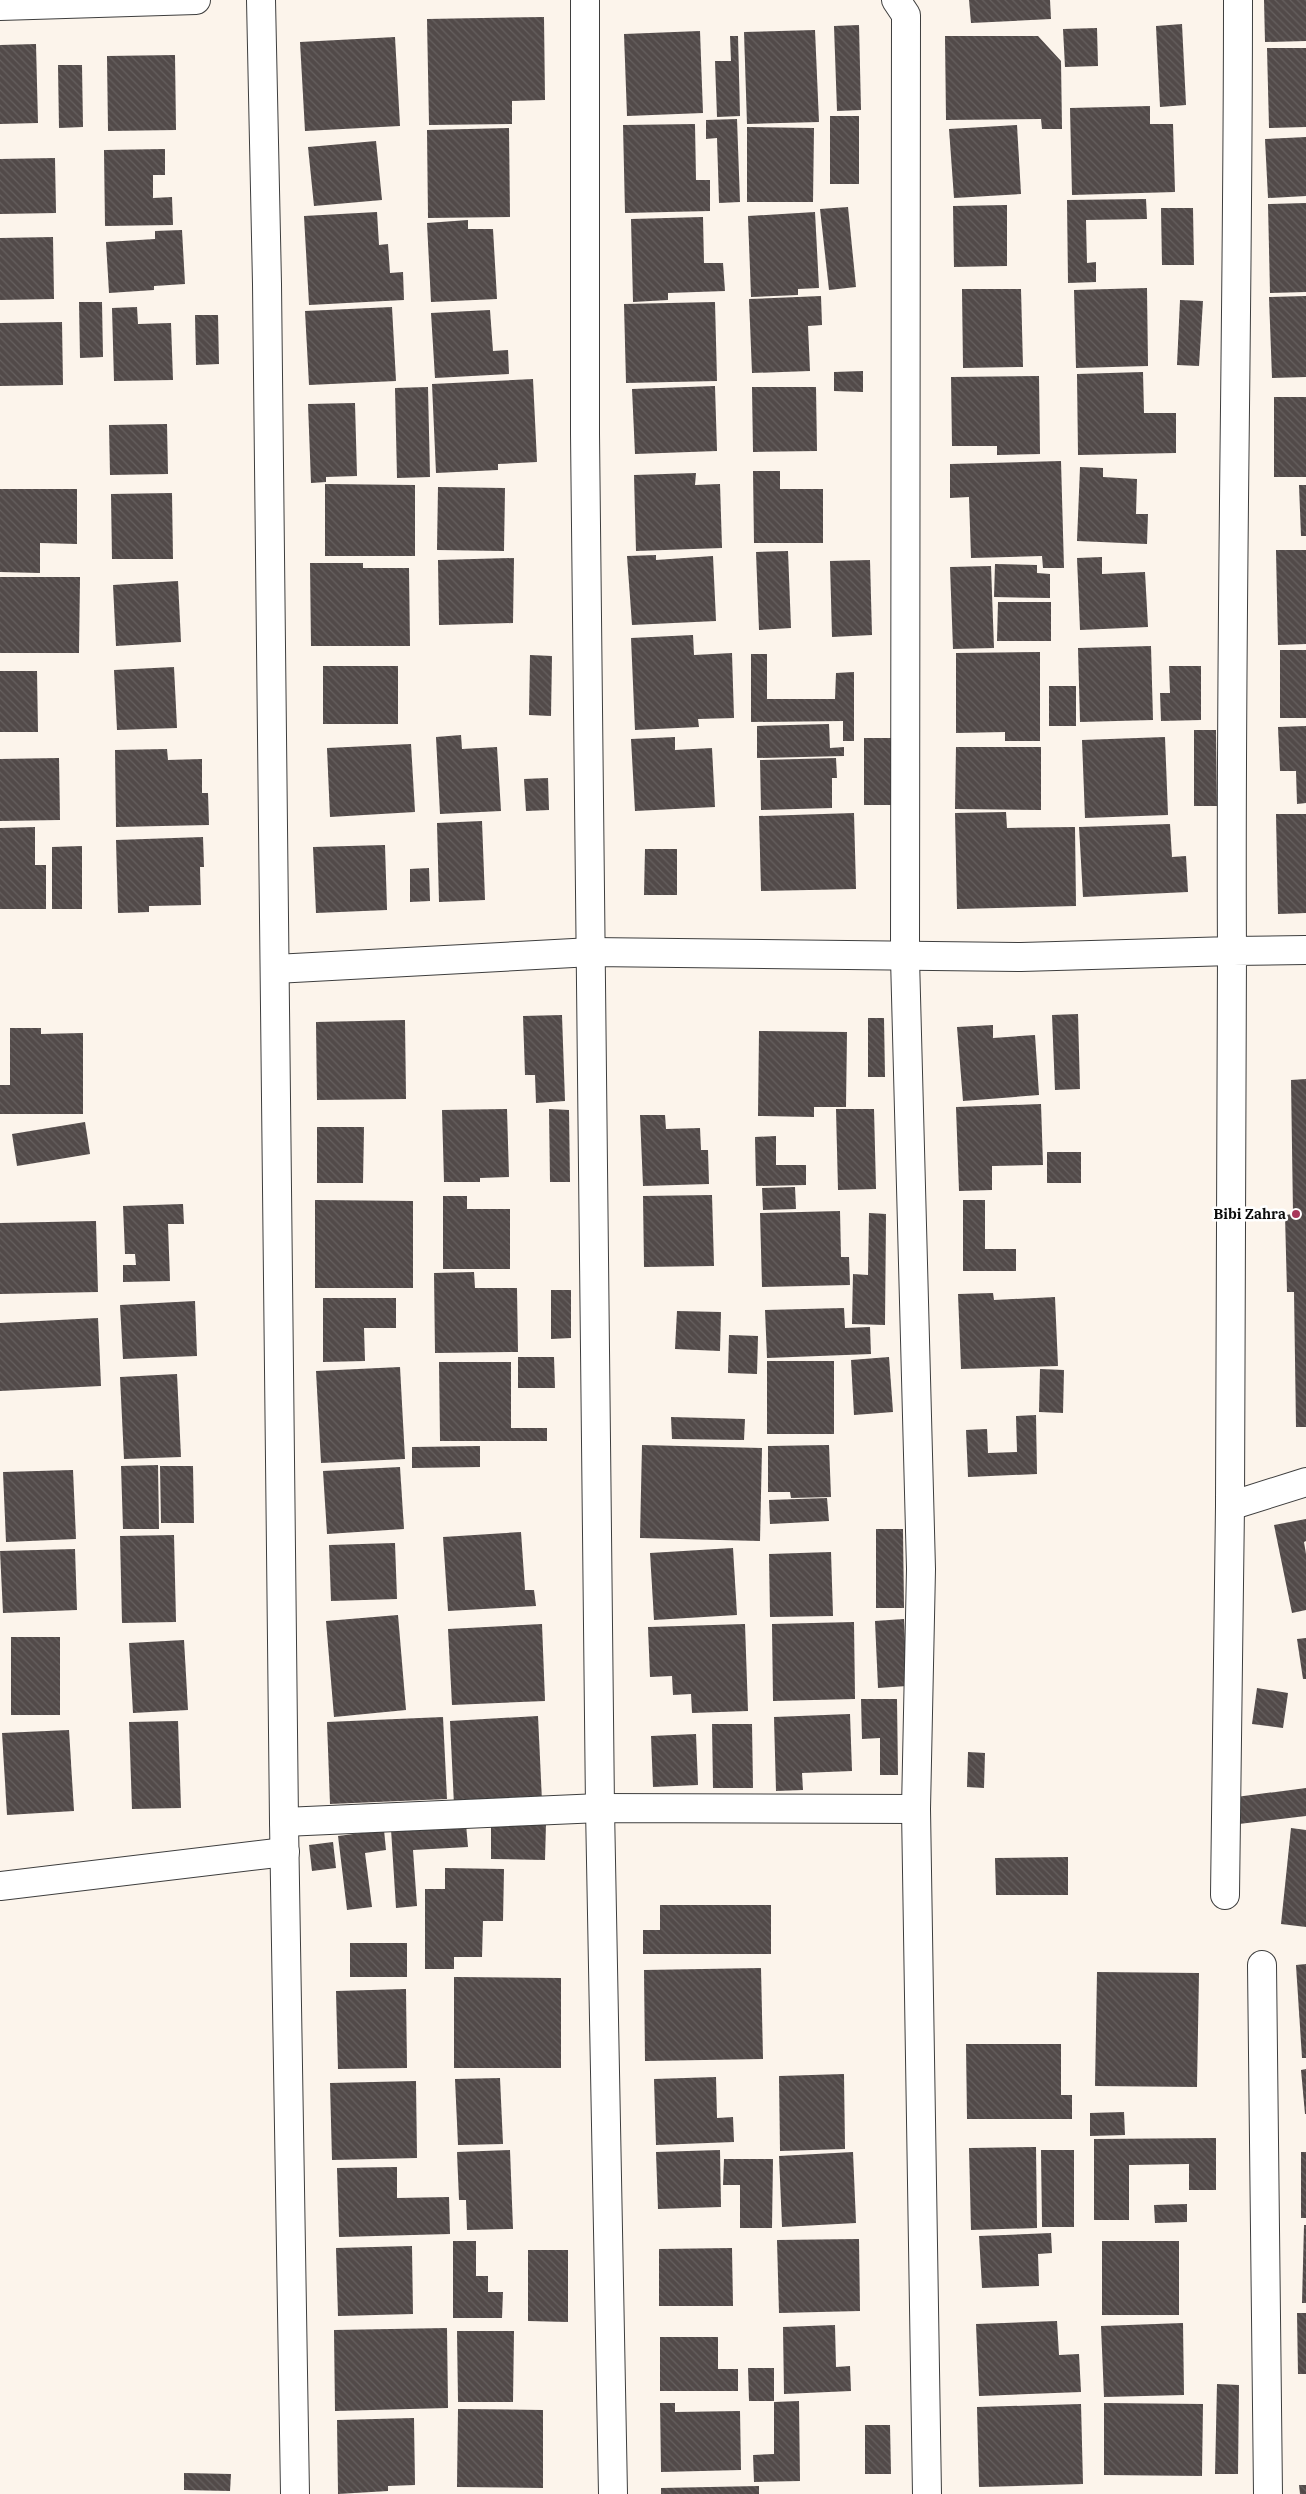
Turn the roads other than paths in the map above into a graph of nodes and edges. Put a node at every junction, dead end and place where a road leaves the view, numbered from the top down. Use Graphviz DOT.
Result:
graph roads {
  1 [pos="196,0"];
  2 [pos="261,0"];
  3 [pos="585,0"];
  4 [pos="896,0"];
  5 [pos="1238,0"];
  6 [pos="0,6"];
  7 [pos="1306,950"];
  8 [pos="1232,951"];
  9 [pos="592,952"];
  10 [pos="905,958"];
  11 [pos="275,969"];
  12 [pos="1306,1482"];
  13 [pos="1230,1506"];
  14 [pos="600,1808"];
  15 [pos="916,1809"];
  16 [pos="284,1822"];
  17 [pos="285,1852"];
  18 [pos="0,1886"];
  19 [pos="1225,1895"];
  20 [pos="1262,1965"];
  21 [pos="295,2494"];
  22 [pos="614,2494"];
  23 [pos="926,2494"];
  24 [pos="1268,2494"];
  1 -- 6 [label="street"];
  2 -- 11 [label="street"];
  3 -- 9 [label="street"];
  4 -- 10 [label="street"];
  5 -- 8 [label="street"];
  7 -- 8 [label="street"];
  8 -- 10 [label="street"];
  8 -- 13 [label="street"];
  9 -- 10 [label="street"];
  9 -- 11 [label="street"];
  9 -- 14 [label="street"];
  10 -- 15 [label="street"];
  11 -- 16 [label="street"];
  12 -- 13 [label="street"];
  13 -- 19 [label="street"];
  14 -- 15 [label="street"];
  14 -- 16 [label="street"];
  14 -- 22 [label="street"];
  15 -- 23 [label="street"];
  16 -- 17 [label="street"];
  17 -- 18 [label="street"];
  17 -- 21 [label="street"];
  20 -- 24 [label="street"];
}
